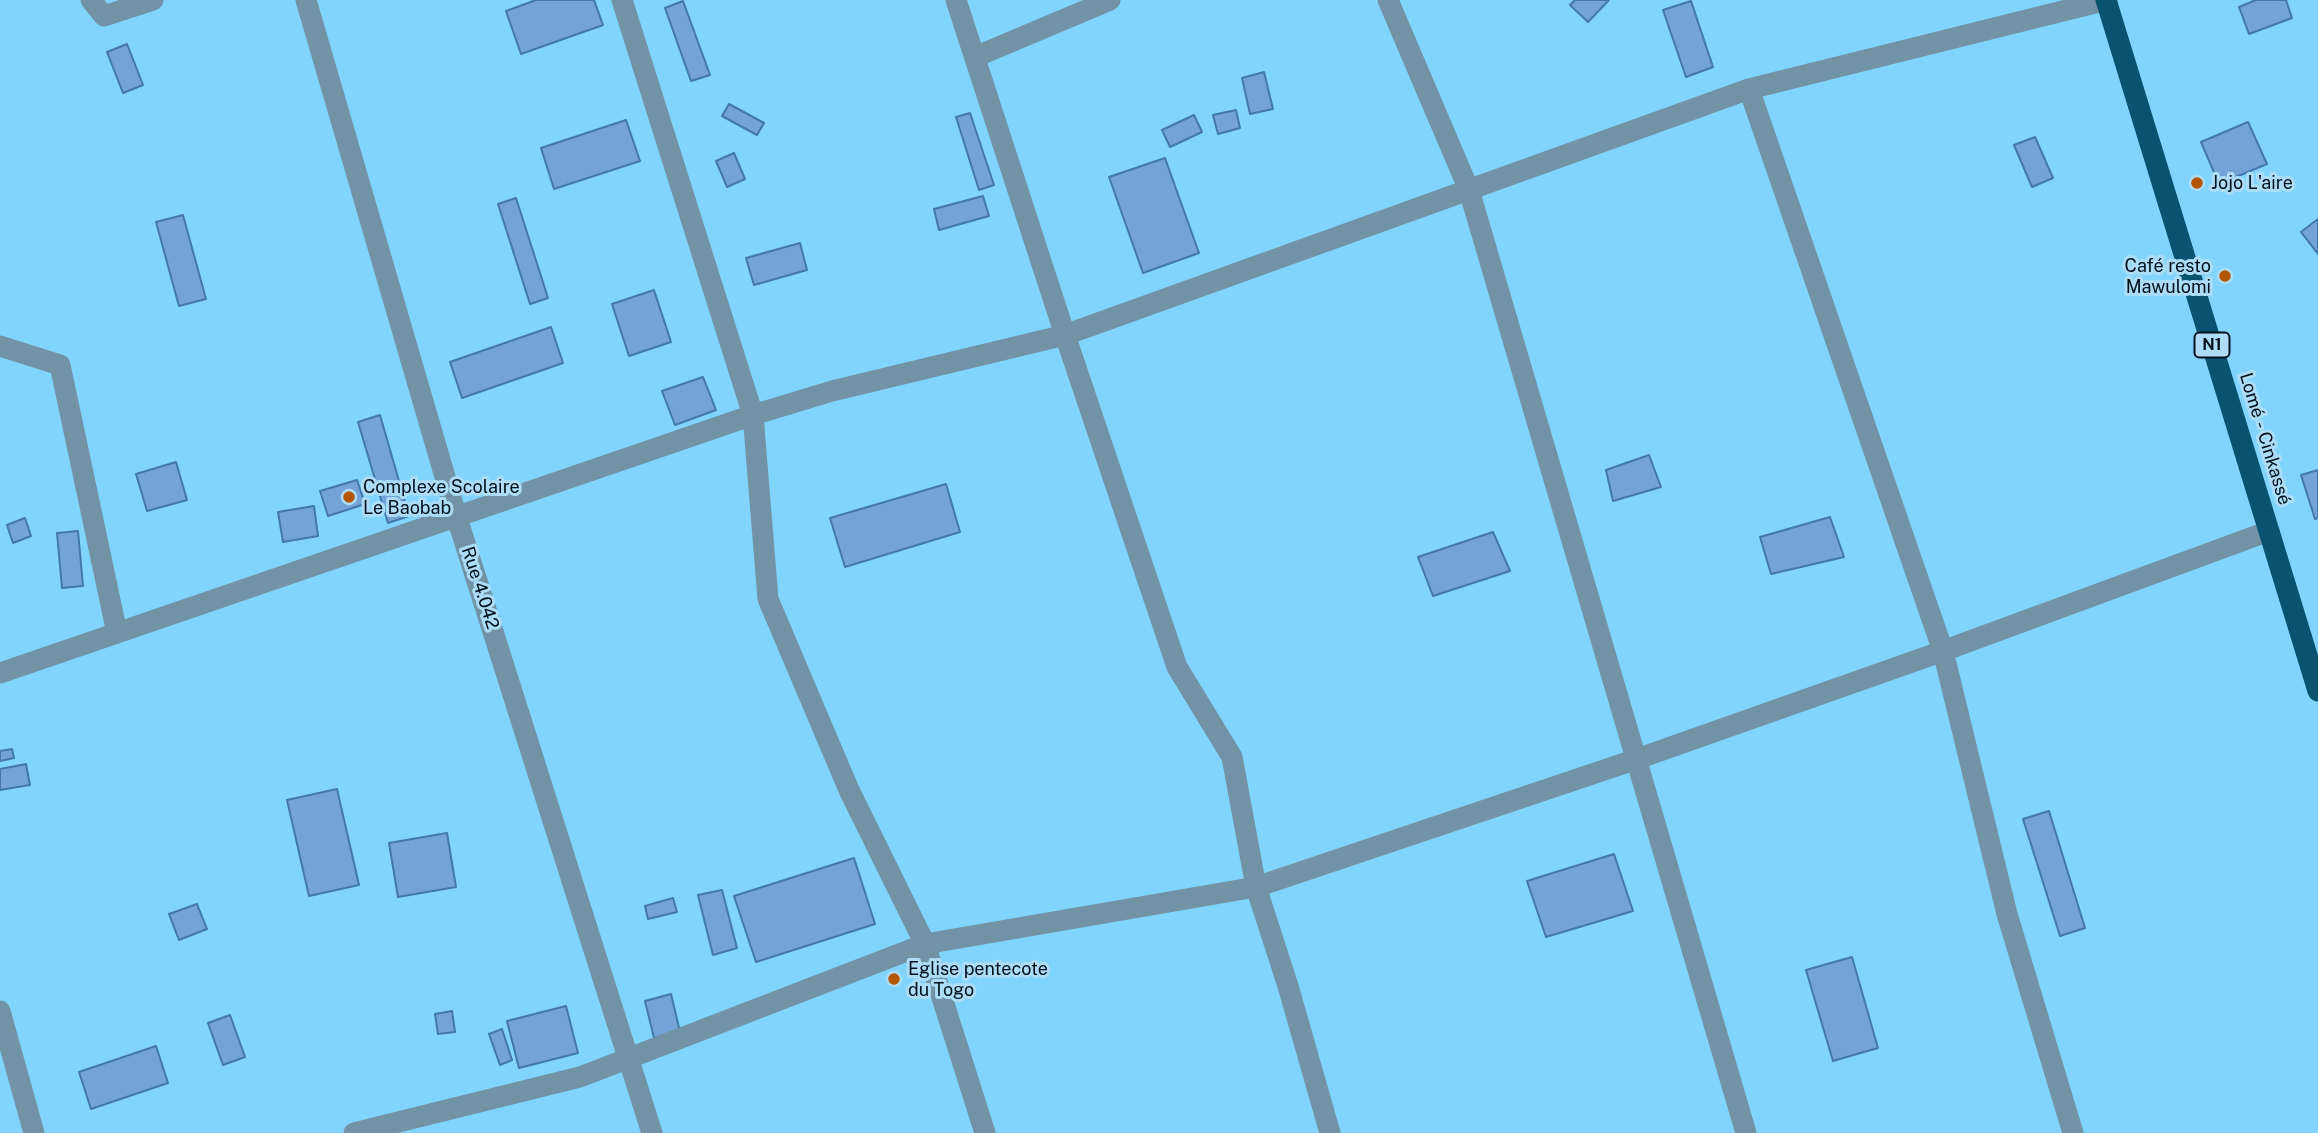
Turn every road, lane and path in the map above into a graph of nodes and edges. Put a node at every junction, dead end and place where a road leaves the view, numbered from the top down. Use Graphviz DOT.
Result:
graph roads {
  1 [pos="91,0"];
  2 [pos="153,0"];
  3 [pos="306,0"];
  4 [pos="622,0"];
  5 [pos="956,0"];
  6 [pos="1110,0"];
  7 [pos="1388,0"];
  8 [pos="2107,0"];
  9 [pos="975,57"];
  10 [pos="1749,89"];
  11 [pos="1469,190"];
  12 [pos="1065,335"];
  13 [pos="0,346"];
  14 [pos="753,415"];
  15 [pos="457,518"];
  16 [pos="2269,531"];
  17 [pos="117,632"];
  18 [pos="1943,651"];
  19 [pos="0,673"];
  20 [pos="2318,691"];
  21 [pos="1637,759"];
  22 [pos="1256,887"];
  23 [pos="925,944"];
  24 [pos="0,1012"];
  25 [pos="628,1058"];
  26 [pos="34,1133"];
  27 [pos="354,1133"];
  28 [pos="652,1133"];
  29 [pos="985,1133"];
  30 [pos="1330,1133"];
  31 [pos="1746,1133"];
  32 [pos="2073,1133"];
  1 -- 2 [label="street"];
  3 -- 15 [label="street, Rue 4.042"];
  4 -- 14 [label="street"];
  5 -- 9 [label="street"];
  6 -- 9 [label="street"];
  7 -- 11 [label="street"];
  8 -- 10 [label="street"];
  8 -- 16 [label="highway, Lomé - Cinkassé / N1"];
  9 -- 12 [label="street"];
  10 -- 11 [label="street"];
  10 -- 18 [label="street"];
  11 -- 12 [label="street"];
  11 -- 21 [label="street"];
  12 -- 14 [label="street"];
  12 -- 22 [label="street"];
  13 -- 17 [label="street"];
  14 -- 15 [label="street"];
  14 -- 23 [label="street"];
  15 -- 17 [label="street"];
  15 -- 25 [label="street, Rue 4.042"];
  16 -- 18 [label="street"];
  16 -- 20 [label="highway, Lomé - Cinkassé / N1"];
  17 -- 19 [label="street"];
  18 -- 21 [label="street"];
  18 -- 32 [label="street"];
  21 -- 22 [label="street"];
  21 -- 31 [label="street"];
  22 -- 23 [label="street"];
  22 -- 30 [label="street"];
  23 -- 25 [label="street"];
  23 -- 29 [label="street"];
  24 -- 26 [label="street"];
  25 -- 27 [label="street"];
  25 -- 28 [label="street, Rue 4.042"];
}
